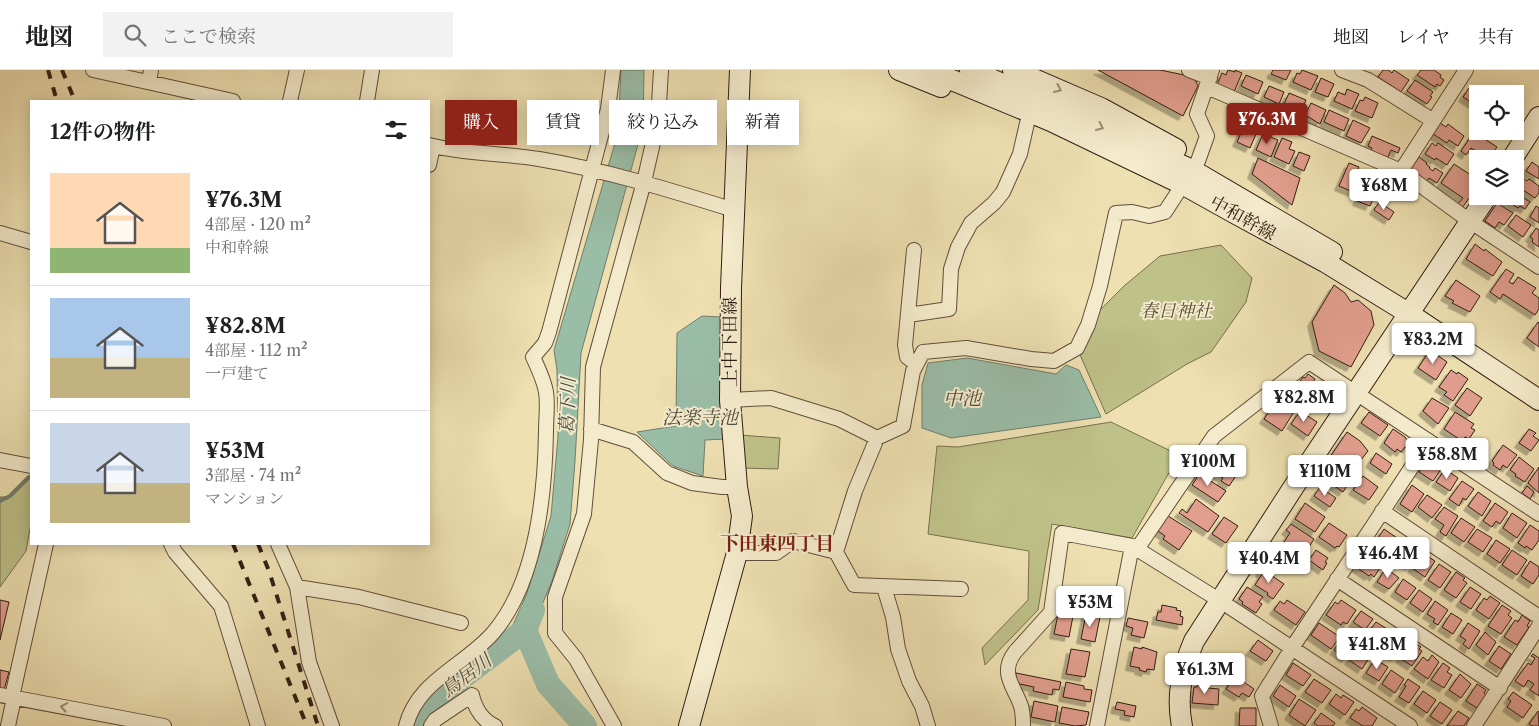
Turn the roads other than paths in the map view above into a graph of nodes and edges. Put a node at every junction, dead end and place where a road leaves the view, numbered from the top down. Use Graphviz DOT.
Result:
graph roads {
  1 [pos="93,70"];
  2 [pos="297,70"];
  3 [pos="372,70"];
  4 [pos="613,70"];
  5 [pos="661,70"];
  6 [pos="740,70"];
  7 [pos="899,70"];
  8 [pos="928,70"];
  9 [pos="970,70"];
  10 [pos="1189,70"];
  11 [pos="1342,70"];
  12 [pos="1466,70"];
  13 [pos="1019,71"];
  14 [pos="1371,75"];
  15 [pos="150,76"];
  16 [pos="1210,78"];
  17 [pos="212,99"];
  18 [pos="290,100"];
  19 [pos="367,100"];
  20 [pos="1054,114"];
  21 [pos="1539,117"];
  22 [pos="1432,120"];
  23 [pos="1027,123"];
  24 [pos="431,146"];
  25 [pos="1518,150"];
  26 [pos="592,170"];
  27 [pos="1401,171"];
  28 [pos="1187,178"];
  29 [pos="644,182"];
  30 [pos="1481,205"];
  31 [pos="734,210"];
  32 [pos="1471,222"];
  33 [pos="0,233"];
  34 [pos="30,242"];
  35 [pos="914,250"];
  36 [pos="1539,267"];
  37 [pos="1411,308"];
  38 [pos="908,315"];
  39 [pos="916,364"];
  40 [pos="1539,384"];
  41 [pos="1356,393"];
  42 [pos="730,400"];
  43 [pos="1539,400"];
  44 [pos="591,429"];
  45 [pos="877,438"];
  46 [pos="1429,441"];
  47 [pos="0,460"];
  48 [pos="30,466"];
  49 [pos="737,487"];
  50 [pos="1382,511"];
  51 [pos="1539,514"];
  52 [pos="46,545"];
  53 [pos="172,545"];
  54 [pos="278,545"];
  55 [pos="1134,547"];
  56 [pos="836,552"];
  57 [pos="737,553"];
  58 [pos="1337,580"];
  59 [pos="297,587"];
  60 [pos="884,587"];
  61 [pos="961,589"];
  62 [pos="1219,600"];
  63 [pos="1539,617"];
  64 [pos="461,622"];
  65 [pos="1539,626"];
  66 [pos="1292,648"];
  67 [pos="1500,688"];
  68 [pos="8,696"];
  69 [pos="8,726"];
  70 [pos="164,726"];
  71 [pos="258,726"];
  72 [pos="332,726"];
  73 [pos="406,726"];
  74 [pos="431,726"];
  75 [pos="495,726"];
  76 [pos="614,726"];
  77 [pos="689,726"];
  78 [pos="928,726"];
  79 [pos="1023,726"];
  80 [pos="1097,726"];
  81 [pos="1182,726"];
  82 [pos="1271,726"];
  83 [pos="1410,726"];
  84 [pos="1474,726"];
  1 -- 15 [label="street"];
  2 -- 18 [label="street"];
  3 -- 19 [label="street"];
  4 -- 26 [label="street"];
  5 -- 29 [label="street"];
  6 -- 31 [label="main road, 上中下田線"];
  7 -- 23 [label="main road"];
  8 -- 20 [label="main road"];
  9 -- 20 [label="main road"];
  10 -- 16 [label="street"];
  11 -- 14 [label="street"];
  12 -- 22 [label="street"];
  13 -- 28 [label="main road, one-way"];
  14 -- 22 [label="street"];
  15 -- 17 [label="street"];
  16 -- 27 [label="street"];
  16 -- 28 [label="street"];
  20 -- 28 [label="main road"];
  21 -- 25 [label="main road"];
  22 -- 27 [label="street"];
  23 -- 28 [label="main road"];
  23 -- 38 [label="street"];
  24 -- 26 [label="street"];
  26 -- 29 [label="street"];
  26 -- 73 [label="street"];
  27 -- 32 [label="street"];
  28 -- 37 [label="main road, 中和幹線"];
  28 -- 37 [label="main road, 中和幹線"];
  28 -- 39 [label="street"];
  29 -- 31 [label="street"];
  29 -- 44 [label="street"];
  30 -- 32 [label="main road"];
  31 -- 42 [label="main road, 上中下田線"];
  32 -- 36 [label="street"];
  32 -- 37 [label="main road"];
  33 -- 34 [label="street"];
  35 -- 38 [label="street"];
  37 -- 40 [label="main road, 中和幹線"];
  37 -- 41 [label="main road"];
  37 -- 43 [label="main road, 中和幹線"];
  38 -- 39 [label="street"];
  39 -- 45 [label="street"];
  41 -- 46 [label="street"];
  41 -- 55 [label="street"];
  41 -- 62 [label="main road"];
  42 -- 45 [label="street"];
  42 -- 49 [label="main road, 上中下田線"];
  44 -- 49 [label="street"];
  44 -- 76 [label="street"];
  45 -- 56 [label="street"];
  46 -- 50 [label="street"];
  46 -- 51 [label="street"];
  47 -- 48 [label="street"];
  49 -- 57 [label="main road, 上中下田線"];
  50 -- 58 [label="street"];
  50 -- 63 [label="street"];
  52 -- 68 [label="street"];
  53 -- 71 [label="street"];
  54 -- 59 [label="street"];
  55 -- 62 [label="street"];
  55 -- 79 [label="street"];
  55 -- 80 [label="street"];
  56 -- 57 [label="street"];
  56 -- 60 [label="street"];
  57 -- 77 [label="main road, 上中下田線"];
  58 -- 66 [label="street"];
  58 -- 67 [label="street"];
  59 -- 64 [label="street"];
  59 -- 72 [label="street"];
  60 -- 61 [label="street"];
  60 -- 78 [label="street"];
  62 -- 66 [label="street"];
  62 -- 81 [label="main road"];
  65 -- 67 [label="street"];
  66 -- 82 [label="street"];
  66 -- 83 [label="street"];
  67 -- 84 [label="street"];
  68 -- 69 [label="street"];
  70 -- 68 [label="street, one-way"];
  74 -- 75 [label="street"];
}
